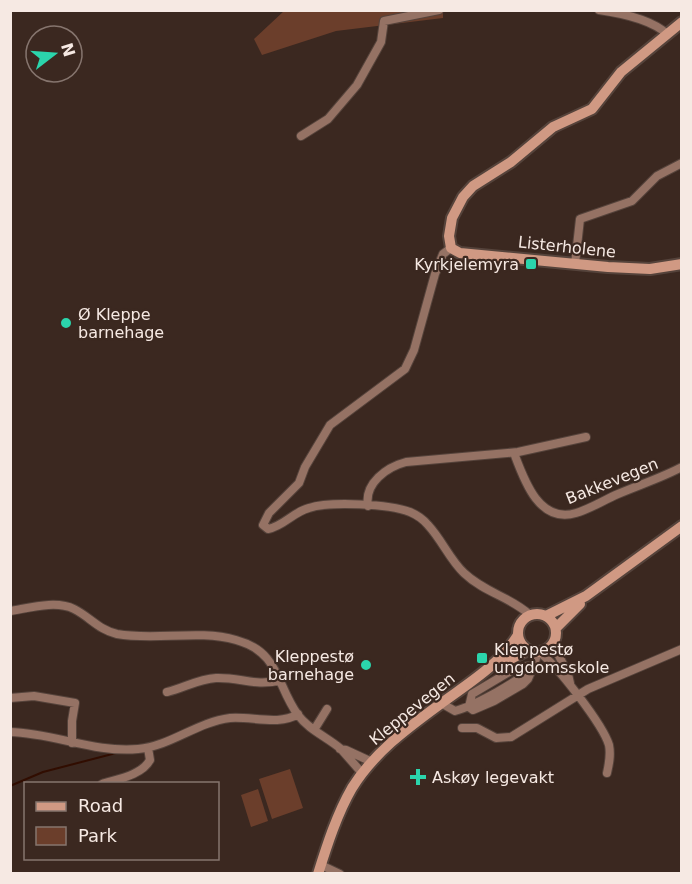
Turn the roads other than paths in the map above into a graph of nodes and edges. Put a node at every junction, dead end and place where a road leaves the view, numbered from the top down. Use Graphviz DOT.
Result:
graph roads {
  1 [pos="439,10"];
  2 [pos="599,10"];
  3 [pos="681,22"];
  4 [pos="667,34"];
  5 [pos="301,136"];
  6 [pos="681,164"];
  7 [pos="451,248"];
  8 [pos="575,264"];
  9 [pos="681,264"];
  10 [pos="585,437"];
  11 [pos="514,453"];
  12 [pos="681,467"];
  13 [pos="368,506"];
  14 [pos="681,526"];
  15 [pos="586,596"];
  16 [pos="10,611"];
  17 [pos="530,615"];
  18 [pos="546,616"];
  19 [pos="556,628"];
  20 [pos="518,635"];
  21 [pos="554,644"];
  22 [pos="681,649"];
  23 [pos="535,652"];
  24 [pos="534,665"];
  25 [pos="486,670"];
  26 [pos="282,680"];
  27 [pos="570,683"];
  28 [pos="167,692"];
  29 [pos="578,695"];
  30 [pos="10,698"];
  31 [pos="441,703"];
  32 [pos="469,707"];
  33 [pos="327,709"];
  34 [pos="298,714"];
  35 [pos="462,728"];
  36 [pos="314,730"];
  37 [pos="10,732"];
  38 [pos="72,743"];
  39 [pos="148,748"];
  40 [pos="340,749"];
  41 [pos="372,762"];
  42 [pos="363,773"];
  43 [pos="607,773"];
  44 [pos="106,782"];
  45 [pos="320,869"];
  46 [pos="340,873"];
  1 -- 5 [label="street"];
  2 -- 4 [label="street"];
  3 -- 4 [label="main road"];
  4 -- 7 [label="main road"];
  6 -- 8 [label="street"];
  7 -- 8 [label="main road, Listerholene"];
  7 -- 13 [label="street"];
  8 -- 9 [label="main road, Listerholene"];
  10 -- 11 [label="street"];
  11 -- 12 [label="street, Bakkevegen"];
  11 -- 13 [label="street"];
  13 -- 17 [label="street"];
  14 -- 15 [label="main road"];
  15 -- 18 [label="main road"];
  15 -- 19 [label="main road"];
  16 -- 26 [label="street"];
  17 -- 18 [label="main road"];
  17 -- 20 [label="main road"];
  18 -- 19 [label="main road"];
  19 -- 21 [label="main road"];
  20 -- 23 [label="main road"];
  20 -- 25 [label="main road, Kleppevegen"];
  21 -- 23 [label="main road"];
  21 -- 27 [label="street"];
  22 -- 29 [label="street"];
  23 -- 24 [label="street"];
  23 -- 25 [label="main road, Kleppevegen"];
  23 -- 27 [label="street"];
  24 -- 32 [label="street"];
  24 -- 32 [label="street"];
  25 -- 31 [label="main road, Kleppevegen"];
  26 -- 28 [label="street"];
  26 -- 34 [label="street"];
  27 -- 29 [label="street"];
  29 -- 35 [label="street"];
  29 -- 43 [label="street"];
  30 -- 38 [label="street"];
  31 -- 32 [label="street"];
  31 -- 41 [label="main road, Kleppevegen"];
  33 -- 36 [label="street"];
  34 -- 36 [label="street"];
  34 -- 39 [label="street"];
  36 -- 40 [label="street"];
  37 -- 38 [label="street"];
  38 -- 39 [label="street"];
  39 -- 44 [label="street"];
  40 -- 41 [label="street"];
  40 -- 42 [label="street"];
  41 -- 42 [label="main road, Kleppevegen"];
  42 -- 45 [label="main road, Kleppevegen"];
  45 -- 46 [label="street"];
}
